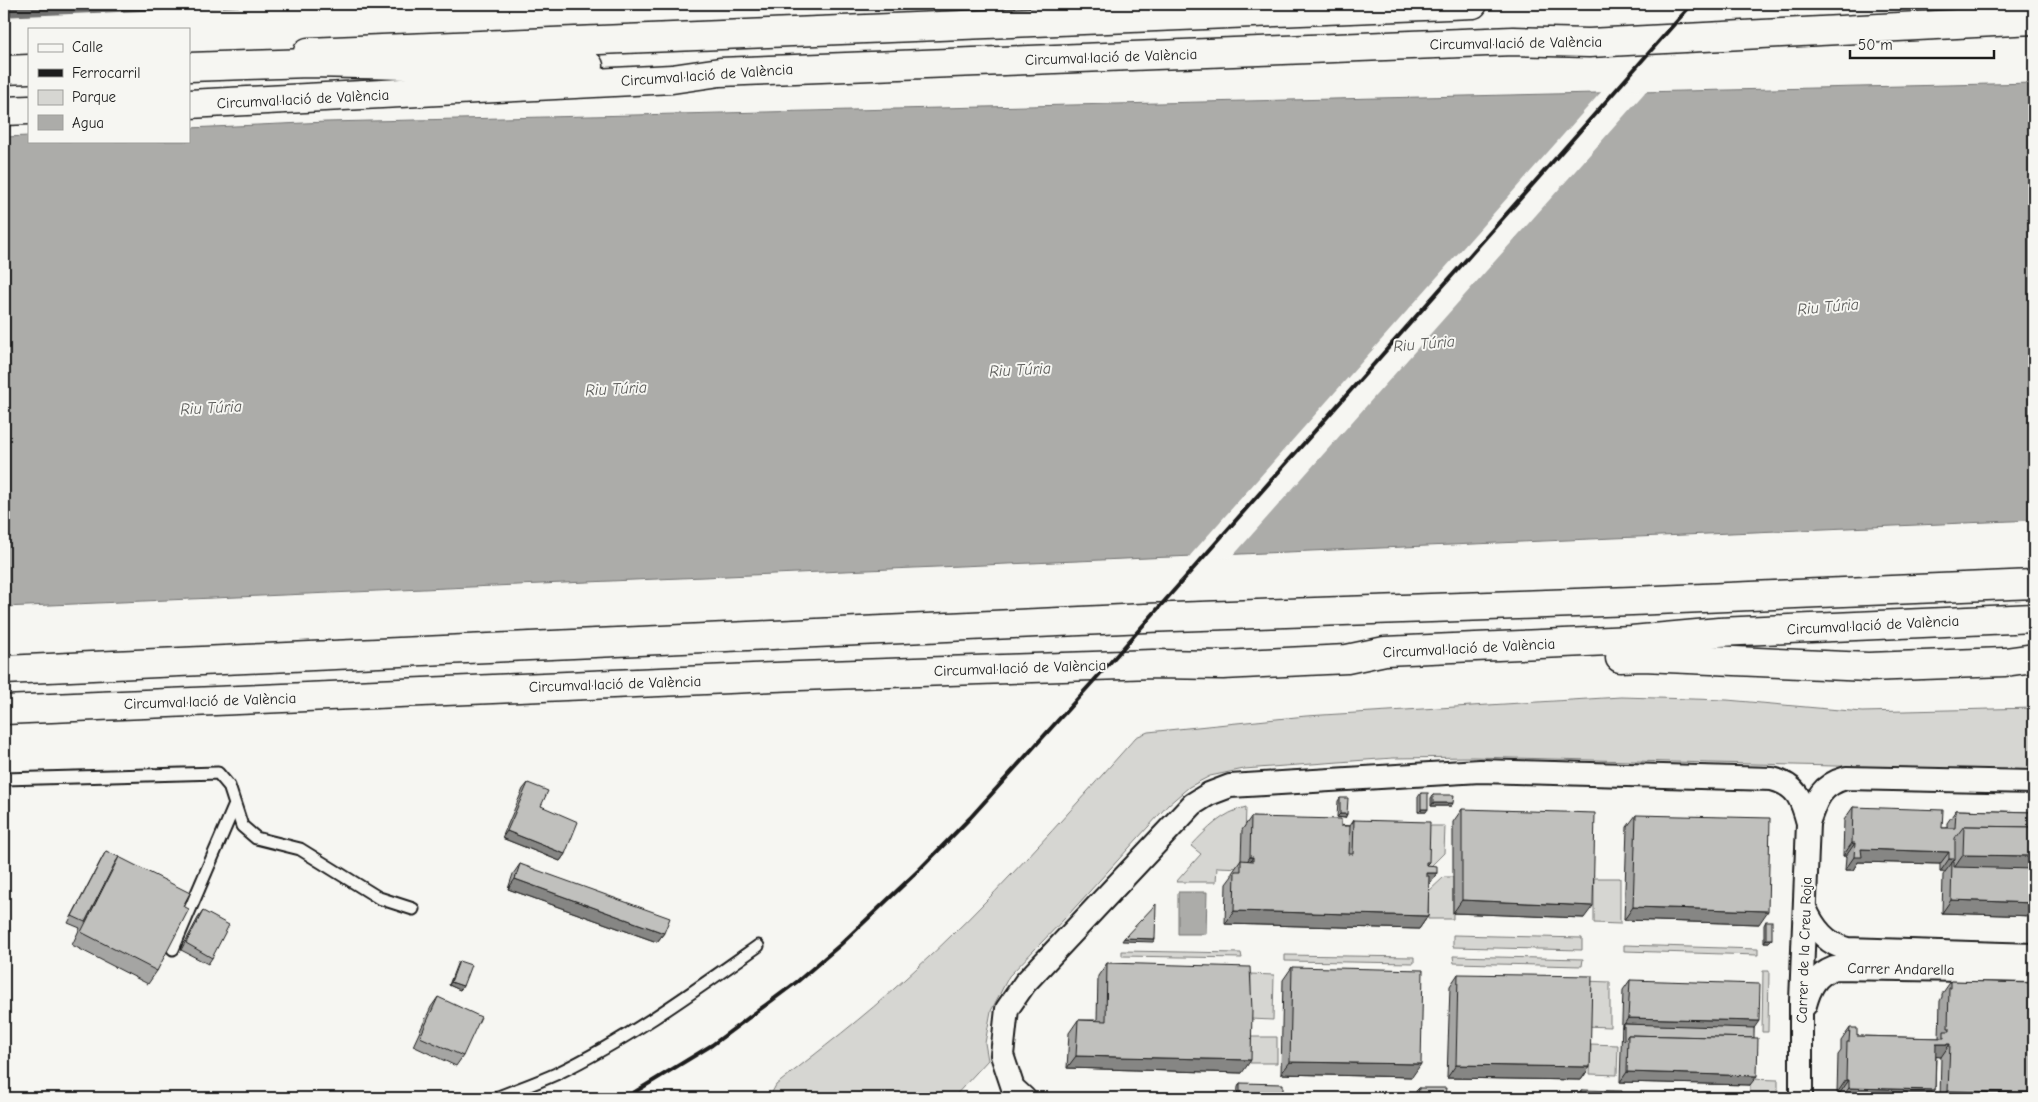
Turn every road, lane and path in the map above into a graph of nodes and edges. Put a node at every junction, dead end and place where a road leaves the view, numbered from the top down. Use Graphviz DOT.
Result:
graph roads {
  1 [pos="1473,4"];
  2 [pos="2034,20"];
  3 [pos="190,57"];
  4 [pos="190,67"];
  5 [pos="28,69"];
  6 [pos="4,70"];
  7 [pos="720,72"];
  8 [pos="190,104"];
  9 [pos="28,110"];
  10 [pos="4,111"];
  11 [pos="2034,584"];
  12 [pos="2034,618"];
  13 [pos="2034,658"];
  14 [pos="1347,659"];
  15 [pos="2005,662"];
  16 [pos="2034,667"];
  17 [pos="4,670"];
  18 [pos="4,710"];
  19 [pos="4,780"];
  20 [pos="2034,782"];
  21 [pos="234,806"];
  22 [pos="1808,823"];
  23 [pos="413,908"];
  24 [pos="1805,908"];
  25 [pos="1825,938"];
  26 [pos="2034,940"];
  27 [pos="758,946"];
  28 [pos="173,949"];
  29 [pos="2034,955"];
  30 [pos="2034,971"];
  31 [pos="1801,1020"];
  32 [pos="1799,1091"];
  33 [pos="496,1098"];
  34 [pos="1024,1098"];
  1 -- 3 [label="highway"];
  2 -- 7 [label="highway, Circumval·lació de València"];
  4 -- 7 [label="highway"];
  5 -- 6 [label="highway"];
  7 -- 8 [label="highway, Circumval·lació de València"];
  9 -- 10 [label="highway"];
  11 -- 17 [label="highway"];
  12 -- 14 [label="highway, Circumval·lació de València"];
  13 -- 15 [label="highway"];
  14 -- 15 [label="highway"];
  14 -- 18 [label="highway, Circumval·lació de València"];
  15 -- 16 [label="highway"];
  19 -- 21 [label="lane"];
  20 -- 22 [label="street"];
  21 -- 23 [label="lane"];
  21 -- 28 [label="lane"];
  22 -- 24 [label="street, Carrer de la Creu Roja"];
  22 -- 34 [label="street"];
  24 -- 25 [label="street, Carrer Andarella"];
  24 -- 31 [label="street, Carrer de la Creu Roja"];
  25 -- 26 [label="street, Carrer Andarella"];
  25 -- 29 [label="street, Carrer Andarella"];
  27 -- 33 [label="lane"];
  30 -- 31 [label="street, Carrer Andarella"];
  31 -- 32 [label="street, Carrer de la Creu Roja"];
}
